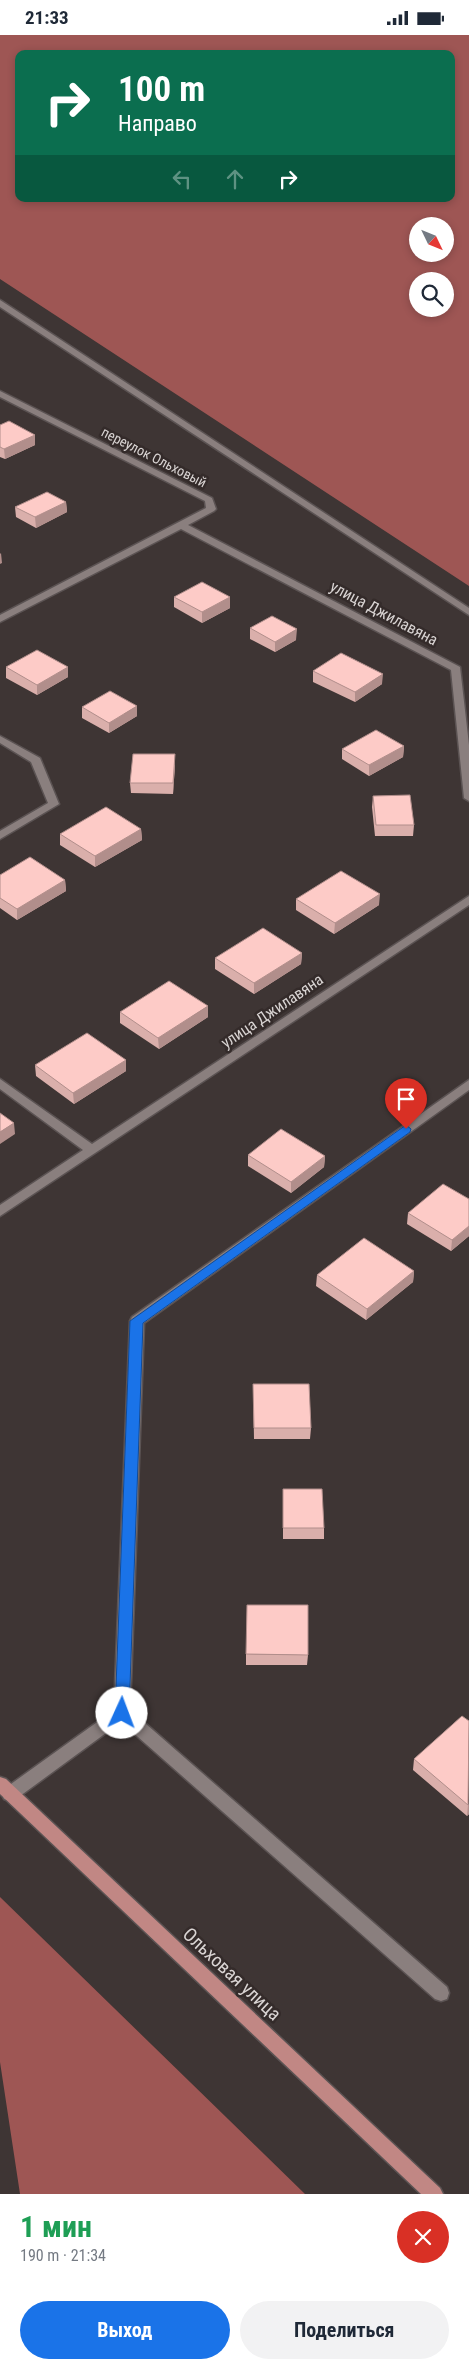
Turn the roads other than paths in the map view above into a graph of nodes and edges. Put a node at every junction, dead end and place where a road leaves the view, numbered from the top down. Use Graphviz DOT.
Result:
graph roads {
  1 [pos="0,303"];
  2 [pos="0,394"];
  3 [pos="183,526"];
  4 [pos="469,612"];
  5 [pos="0,619"];
  6 [pos="0,739"];
  7 [pos="469,797"];
  8 [pos="0,836"];
  9 [pos="469,900"];
  10 [pos="0,1083"];
  11 [pos="469,1084"];
  12 [pos="92,1150"];
  13 [pos="0,1211"];
  14 [pos="122,1713"];
  15 [pos="5,1789"];
  16 [pos="441,1993"];
  17 [pos="434,2194"];
  1 -- 4 [label="street"];
  2 -- 3 [label="street, переулок Ольховый"];
  3 -- 5 [label="street, переулок Ольховый"];
  3 -- 7 [label="street, улица Джилавяна"];
  6 -- 8 [label="street"];
  9 -- 12 [label="street, улица Джилавяна"];
  10 -- 12 [label="street"];
  11 -- 14 [label="street"];
  12 -- 13 [label="street, улица Джилавяна"];
  14 -- 15 [label="street"];
  14 -- 16 [label="street"];
  15 -- 17 [label="main road, Ольховая улица"];
}
